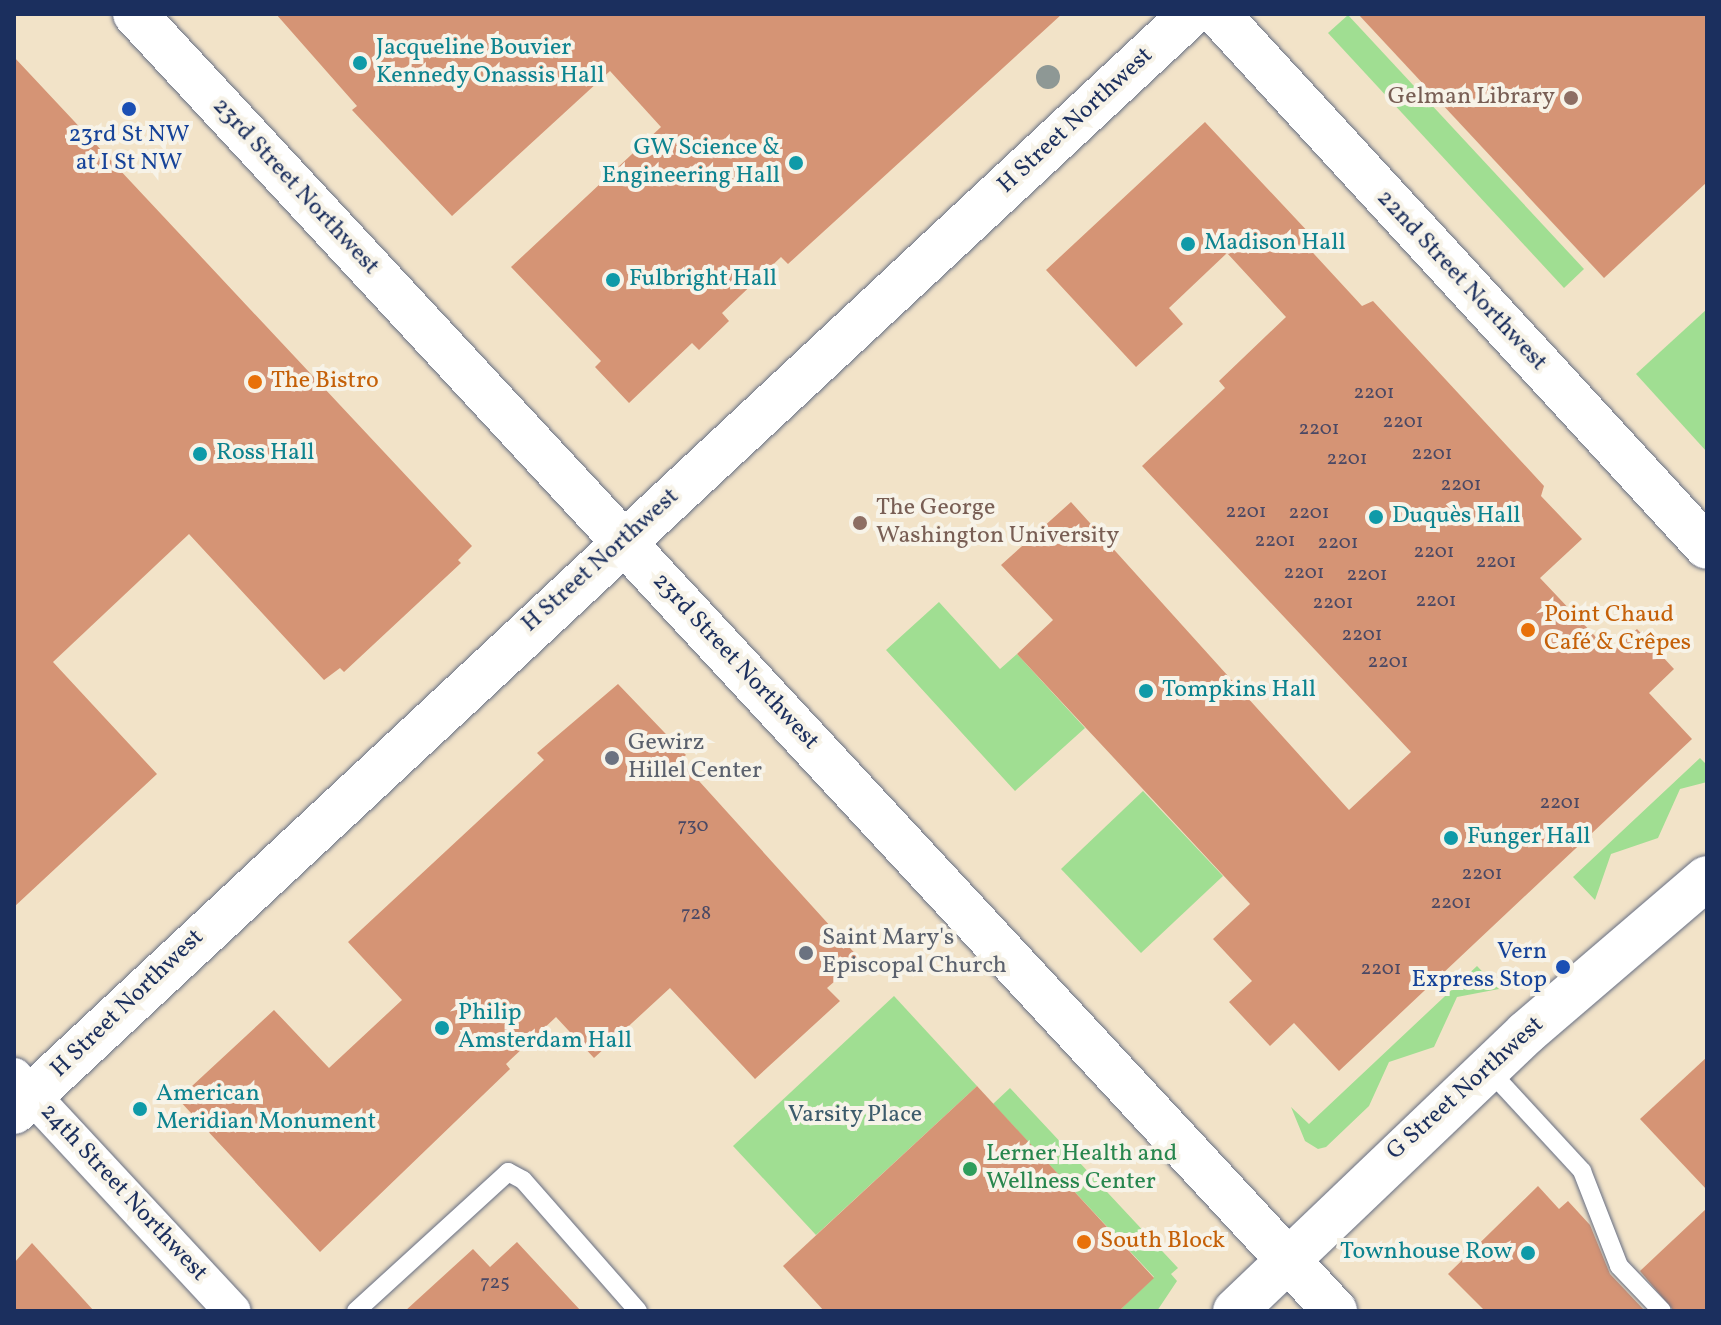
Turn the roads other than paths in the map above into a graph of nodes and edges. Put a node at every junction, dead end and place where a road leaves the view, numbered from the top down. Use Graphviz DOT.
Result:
graph roads {
  1 [pos="135,14"];
  2 [pos="1191,14"];
  3 [pos="1218,14"];
  4 [pos="622,541"];
  5 [pos="1707,547"];
  6 [pos="1707,878"];
  7 [pos="1488,1069"];
  8 [pos="20,1094"];
  9 [pos="1288,1260"];
  10 [pos="232,1311"];
  11 [pos="356,1311"];
  12 [pos="638,1311"];
  13 [pos="1235,1311"];
  14 [pos="1335,1311"];
  15 [pos="1662,1311"];
  1 -- 4 [label="street, 23rd Street Northwest"];
  2 -- 4 [label="street, H Street Northwest"];
  3 -- 5 [label="street, 22nd Street Northwest"];
  4 -- 8 [label="street, H Street Northwest"];
  4 -- 9 [label="street, 23rd Street Northwest"];
  6 -- 7 [label="street, G Street Northwest"];
  7 -- 9 [label="street, G Street Northwest"];
  7 -- 15 [label="lane"];
  8 -- 10 [label="street, 24th Street Northwest"];
  9 -- 13 [label="street, G Street Northwest"];
  9 -- 14 [label="street, 23rd Street Northwest"];
  11 -- 12 [label="lane"];
}
